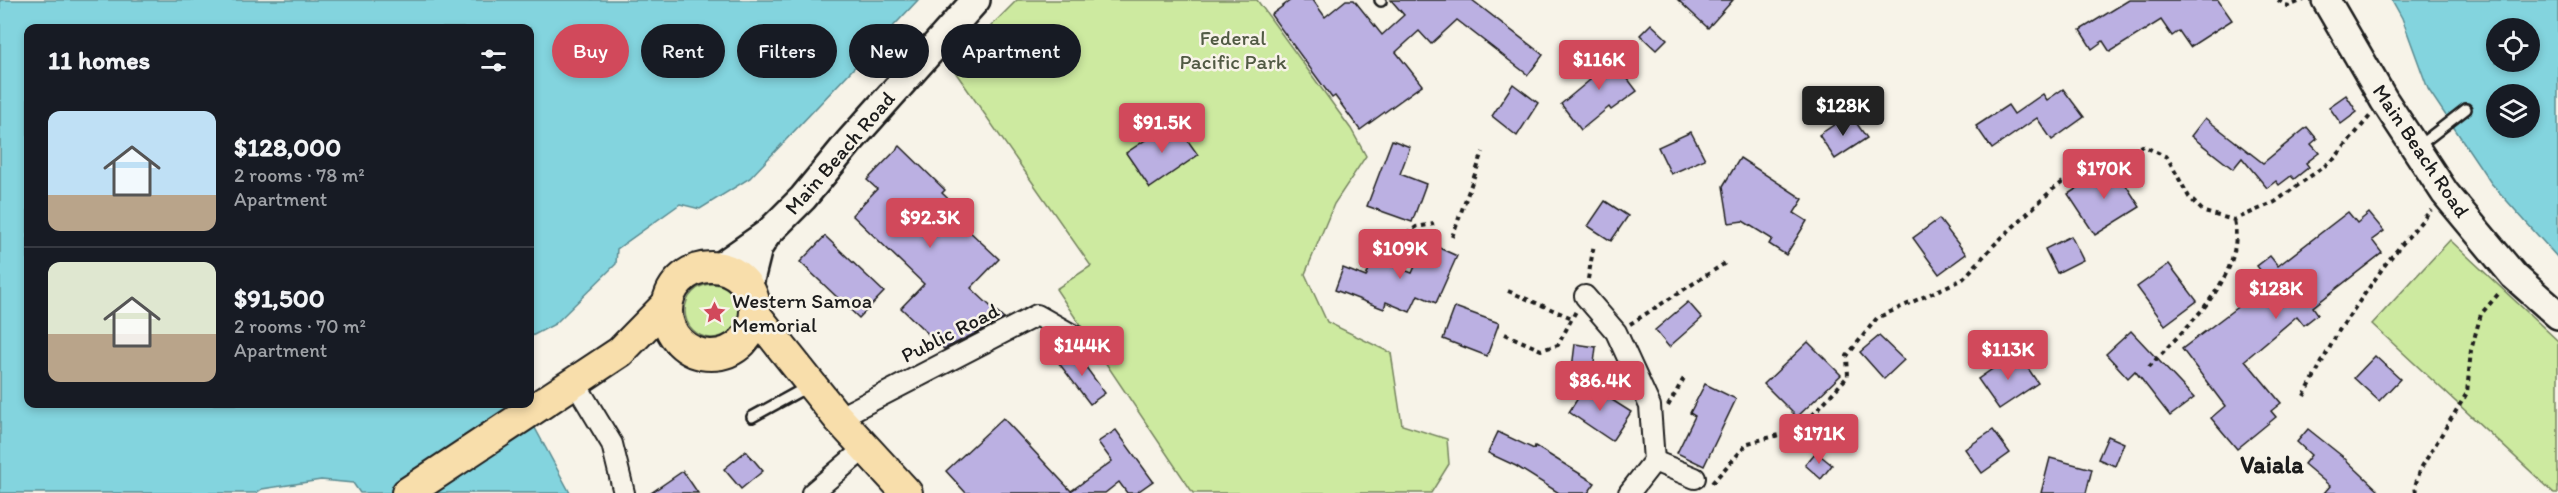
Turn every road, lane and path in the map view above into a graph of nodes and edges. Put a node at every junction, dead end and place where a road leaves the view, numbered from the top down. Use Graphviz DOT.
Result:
graph roads {
  1 [pos="976,0"];
  2 [pos="2278,0"];
  3 [pos="2304,0"];
  4 [pos="2326,0"];
  5 [pos="2384,100"];
  6 [pos="2466,110"];
  7 [pos="2417,147"];
  8 [pos="1483,152"];
  9 [pos="2445,193"];
  10 [pos="2234,220"];
  11 [pos="1434,224"];
  12 [pos="768,233"];
  13 [pos="1452,237"];
  14 [pos="1594,244"];
  15 [pos="1392,245"];
  16 [pos="1727,262"];
  17 [pos="718,267"];
  18 [pos="2514,276"];
  19 [pos="1508,291"];
  20 [pos="1584,296"];
  21 [pos="752,301"];
  22 [pos="667,304"];
  23 [pos="2558,315"];
  24 [pos="1572,318"];
  25 [pos="1616,332"];
  26 [pos="1505,334"];
  27 [pos="675,338"];
  28 [pos="1083,341"];
  29 [pos="738,345"];
  30 [pos="620,352"];
  31 [pos="2149,367"];
  32 [pos="568,385"];
  33 [pos="805,388"];
  34 [pos="2304,396"];
  35 [pos="534,408"];
  36 [pos="534,408"];
  37 [pos="752,417"];
  38 [pos="838,418"];
  39 [pos="865,448"];
  40 [pos="1653,461"];
  41 [pos="1695,478"];
  42 [pos="407,493"];
  43 [pos="624,493"];
  44 [pos="812,493"];
  45 [pos="907,493"];
  46 [pos="1629,493"];
  47 [pos="2416,493"];
  1 -- 12 [label="main road, Main Beach Road"];
  2 -- 3 [label="path"];
  4 -- 5 [label="main road, Main Beach Road"];
  5 -- 7 [label="main road, Main Beach Road"];
  5 -- 10 [label="path"];
  6 -- 7 [label="lane"];
  7 -- 9 [label="main road, Main Beach Road"];
  8 -- 13 [label="path"];
  9 -- 18 [label="main road, Main Beach Road"];
  9 -- 34 [label="path"];
  10 -- 31 [label="path"];
  10 -- 41 [label="path"];
  11 -- 15 [label="path"];
  12 -- 17 [label="main road, Main Beach Road"];
  12 -- 21 [label="main road"];
  14 -- 20 [label="path"];
  16 -- 25 [label="path"];
  17 -- 21 [label="main road"];
  17 -- 22 [label="main road"];
  18 -- 23 [label="main road, Main Beach Road"];
  18 -- 47 [label="path"];
  19 -- 24 [label="path"];
  20 -- 24 [label="path"];
  20 -- 25 [label="street"];
  21 -- 29 [label="main road"];
  21 -- 38 [label="main road"];
  22 -- 27 [label="main road"];
  22 -- 30 [label="main road"];
  24 -- 26 [label="path"];
  25 -- 40 [label="street"];
  27 -- 29 [label="main road"];
  27 -- 30 [label="main road"];
  28 -- 38 [label="street, Public Road"];
  29 -- 33 [label="main road"];
  30 -- 32 [label="main road"];
  32 -- 35 [label="main road"];
  32 -- 43 [label="street"];
  33 -- 37 [label="lane"];
  33 -- 38 [label="main road"];
  36 -- 42 [label="main road"];
  38 -- 39 [label="main road"];
  39 -- 44 [label="street"];
  39 -- 45 [label="main road"];
  40 -- 41 [label="street"];
  40 -- 46 [label="street"];
}
